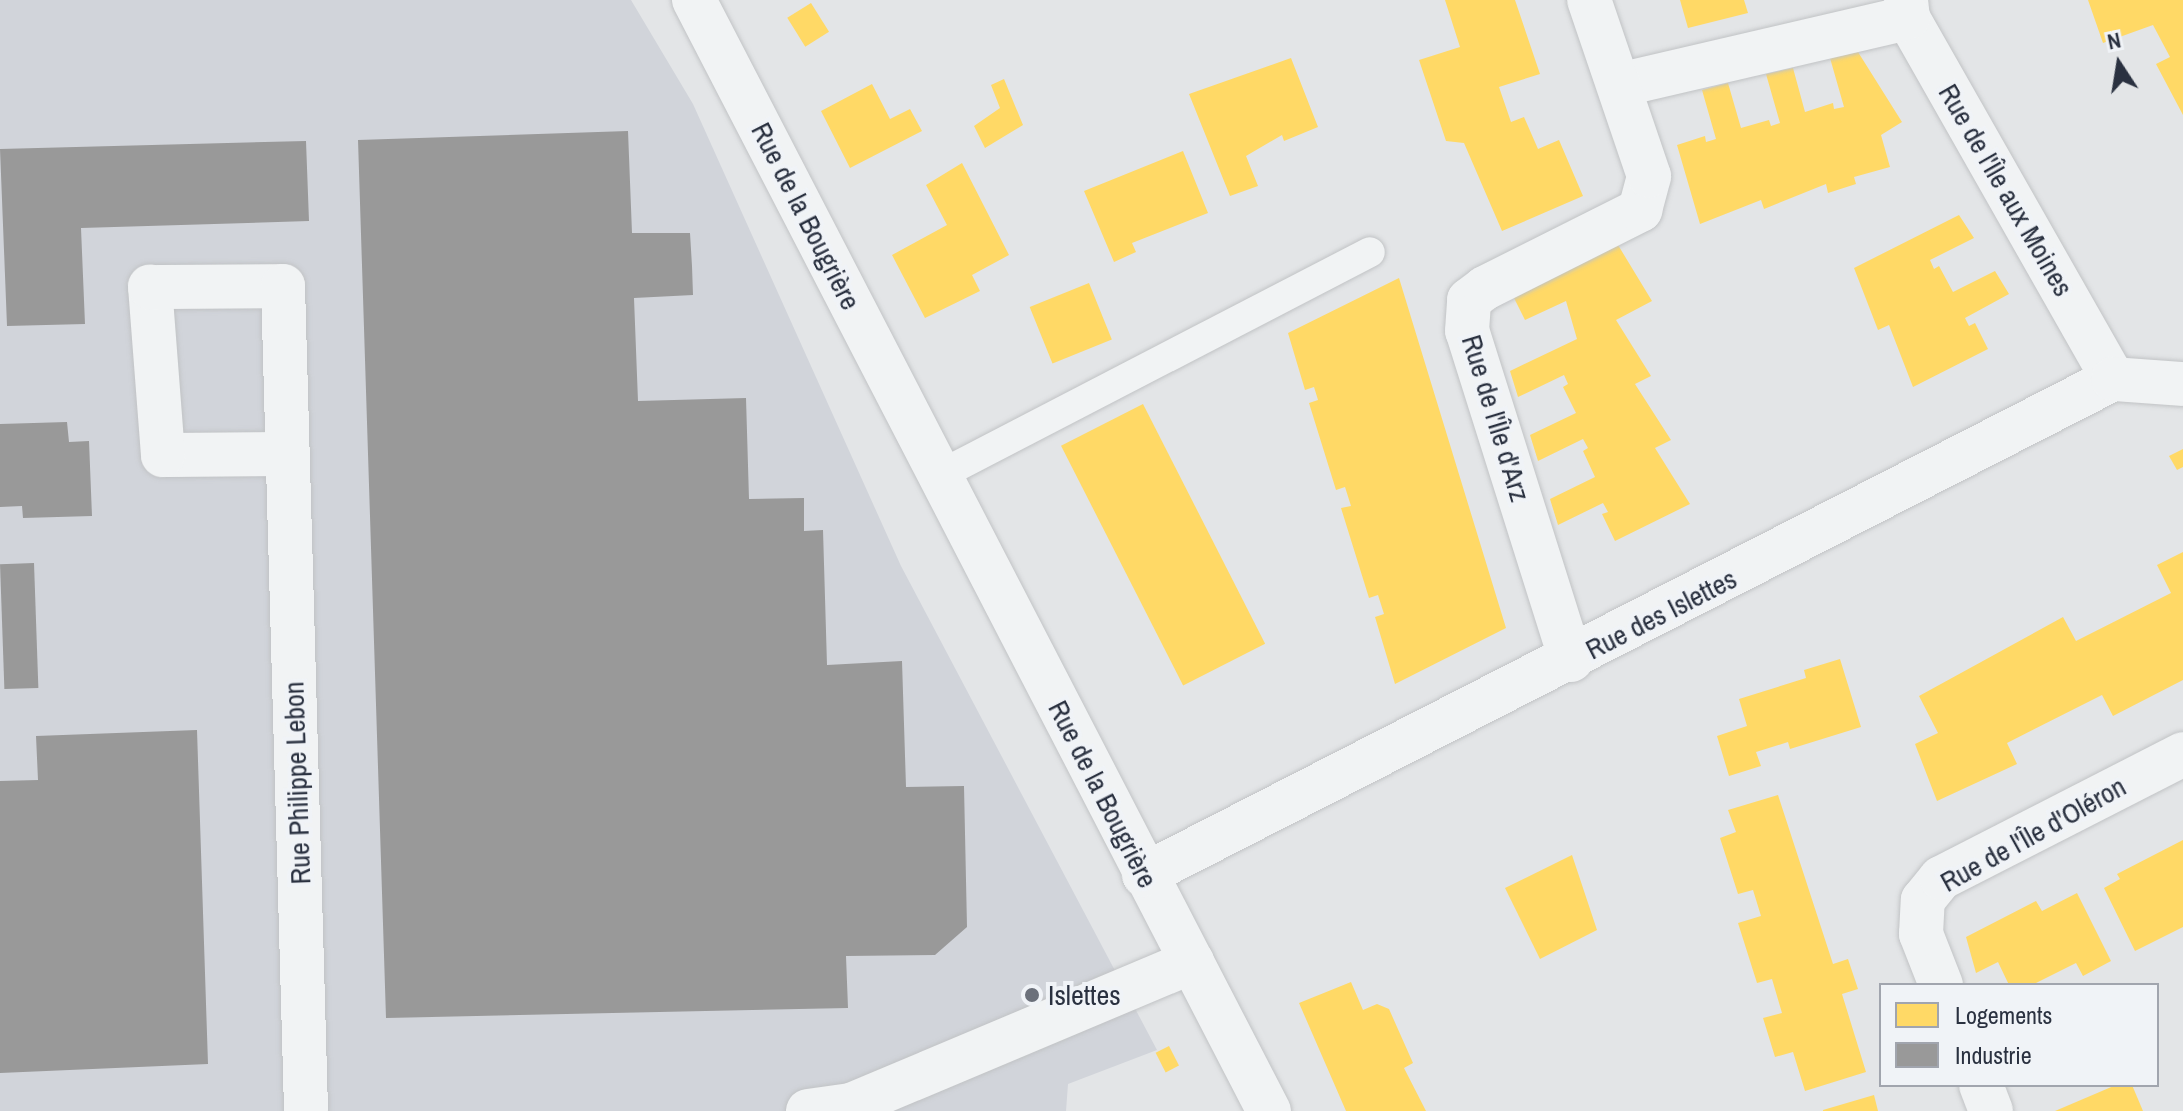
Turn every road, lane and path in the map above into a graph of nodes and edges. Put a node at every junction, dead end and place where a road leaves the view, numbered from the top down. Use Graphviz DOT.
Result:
graph roads {
  1 [pos="694,0"];
  2 [pos="1589,0"];
  3 [pos="1907,9"];
  4 [pos="1619,85"];
  5 [pos="1370,252"];
  6 [pos="2113,379"];
  7 [pos="2183,384"];
  8 [pos="288,454"];
  9 [pos="940,475"];
  10 [pos="1571,660"];
  11 [pos="2183,754"];
  12 [pos="1144,875"];
  13 [pos="1192,962"];
  14 [pos="1940,983"];
  15 [pos="1982,1087"];
  16 [pos="306,1111"];
  17 [pos="808,1111"];
  18 [pos="1269,1111"];
  19 [pos="1991,1111"];
  1 -- 9 [label="street, Rue de la Bougrière"];
  2 -- 4 [label="street, Rue de l'Île d'Arz"];
  3 -- 4 [label="street"];
  3 -- 6 [label="street, Rue de l'Île aux Moines"];
  4 -- 10 [label="street, Rue de l'Île d'Arz"];
  5 -- 9 [label="lane"];
  6 -- 7 [label="street"];
  6 -- 10 [label="street, Rue des Islettes"];
  8 -- 8 [label="street, Rue Philippe Lebon"];
  8 -- 16 [label="street, Rue Philippe Lebon"];
  9 -- 12 [label="street, Rue de la Bougrière"];
  10 -- 12 [label="street, Rue des Islettes"];
  11 -- 14 [label="street, Rue de l'Île d'Oléron"];
  12 -- 13 [label="street, Rue de la Bougrière"];
  13 -- 17 [label="street"];
  13 -- 18 [label="street, Rue de la Bougrière"];
  15 -- 19 [label="street"];
}
